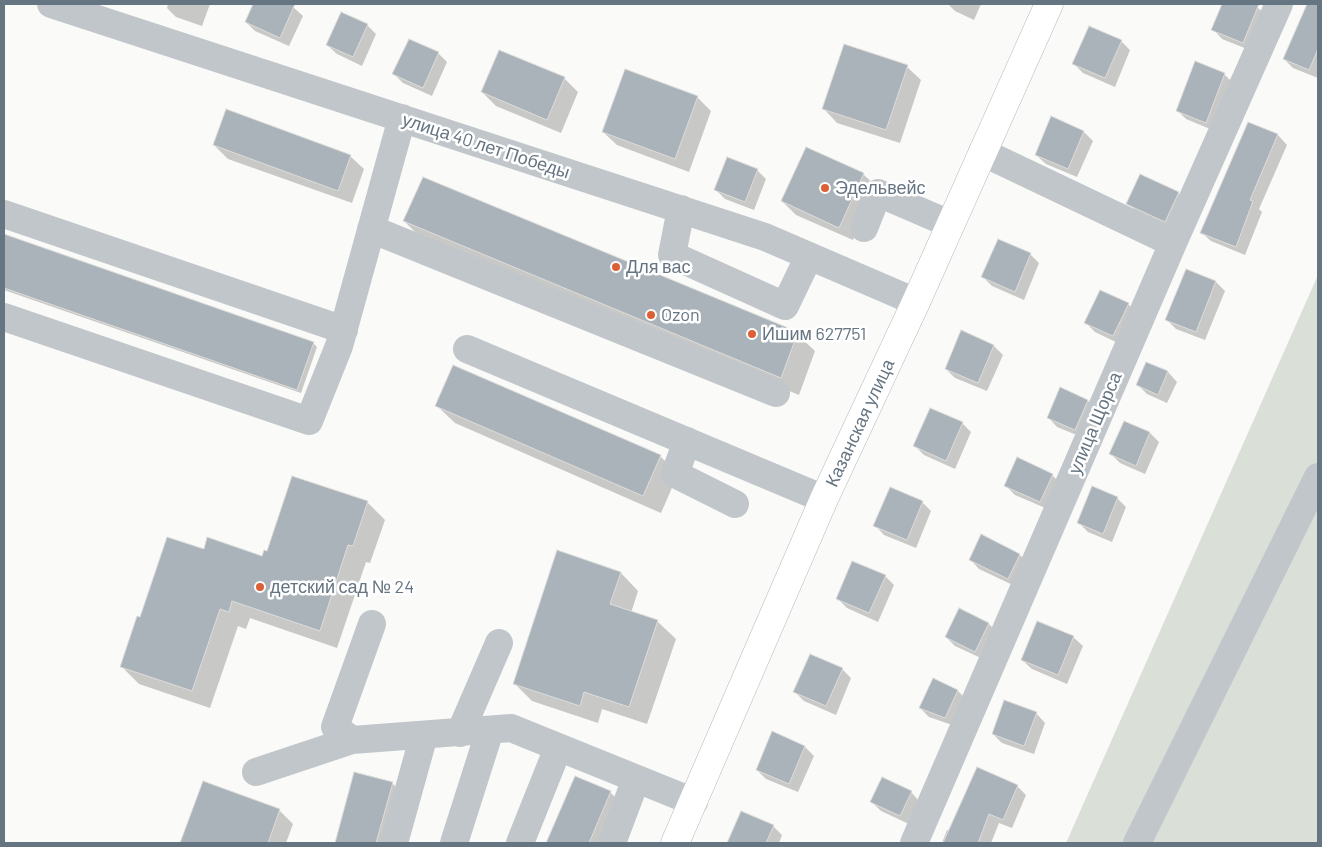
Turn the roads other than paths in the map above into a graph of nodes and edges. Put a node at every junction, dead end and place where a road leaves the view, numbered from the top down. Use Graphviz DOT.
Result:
graph roads {
  1 [pos="55,4"];
  2 [pos="1049,4"];
  3 [pos="1279,4"];
  4 [pos="402,118"];
  5 [pos="982,152"];
  6 [pos="681,209"];
  7 [pos="4,214"];
  8 [pos="950,224"];
  9 [pos="864,228"];
  10 [pos="371,229"];
  11 [pos="1173,243"];
  12 [pos="809,256"];
  13 [pos="916,302"];
  14 [pos="4,317"];
  15 [pos="344,330"];
  16 [pos="467,349"];
  17 [pos="776,394"];
  18 [pos="687,441"];
  19 [pos="1318,477"];
  20 [pos="824,499"];
  21 [pos="736,504"];
  22 [pos="372,624"];
  23 [pos="500,643"];
  24 [pos="490,730"];
  25 [pos="460,732"];
  26 [pos="424,735"];
  27 [pos="352,740"];
  28 [pos="558,748"];
  29 [pos="256,772"];
  30 [pos="636,779"];
  31 [pos="694,802"];
  32 [pos="394,843"];
  33 [pos="454,843"];
  34 [pos="520,843"];
  35 [pos="612,843"];
  36 [pos="675,843"];
  37 [pos="914,843"];
  38 [pos="1136,843"];
  1 -- 4 [label="street, улица 40 лет Победы"];
  2 -- 5 [label="main road, Казанская улица"];
  3 -- 11 [label="street, улица Щорса"];
  4 -- 6 [label="street, улица 40 лет Победы"];
  4 -- 10 [label="street"];
  5 -- 8 [label="main road, Казанская улица"];
  5 -- 11 [label="street"];
  6 -- 12 [label="street, улица 40 лет Победы"];
  6 -- 12 [label="street"];
  7 -- 15 [label="street"];
  8 -- 9 [label="street"];
  8 -- 13 [label="main road, Казанская улица"];
  10 -- 15 [label="street"];
  10 -- 17 [label="street"];
  11 -- 37 [label="street, улица Щорса"];
  12 -- 13 [label="street, улица 40 лет Победы"];
  13 -- 20 [label="main road, Казанская улица"];
  14 -- 15 [label="street"];
  16 -- 18 [label="street"];
  18 -- 20 [label="street"];
  18 -- 21 [label="street"];
  19 -- 38 [label="street"];
  20 -- 31 [label="main road, Казанская улица"];
  22 -- 27 [label="street"];
  23 -- 25 [label="street"];
  24 -- 25 [label="street"];
  24 -- 28 [label="street"];
  24 -- 33 [label="street"];
  25 -- 26 [label="street"];
  26 -- 27 [label="street"];
  26 -- 32 [label="street"];
  27 -- 29 [label="street"];
  28 -- 30 [label="street"];
  28 -- 34 [label="street"];
  30 -- 31 [label="street"];
  30 -- 35 [label="street"];
  31 -- 36 [label="main road, Казанская улица"];
}
